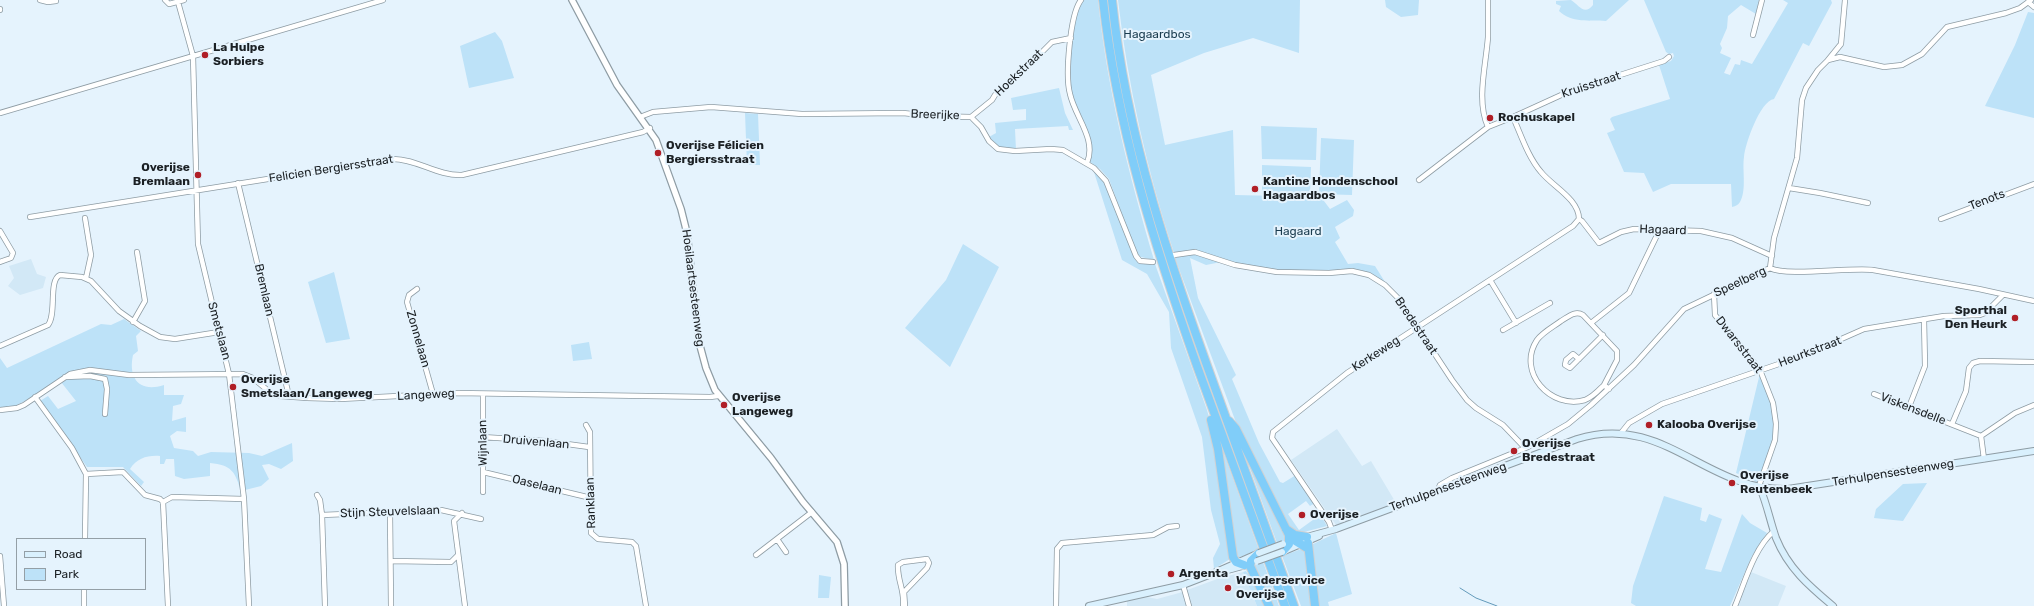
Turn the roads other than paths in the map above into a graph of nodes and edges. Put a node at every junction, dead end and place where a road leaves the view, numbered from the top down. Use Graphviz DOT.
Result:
graph roads {
  1 [pos="40,0"];
  2 [pos="165,0"];
  3 [pos="184,0"];
  4 [pos="383,0"];
  5 [pos="572,0"];
  6 [pos="1081,0"];
  7 [pos="1103,0"];
  8 [pos="1112,0"];
  9 [pos="1488,0"];
  10 [pos="1762,0"];
  11 [pos="1845,0"];
  12 [pos="56,1"];
  13 [pos="2030,1"];
  14 [pos="178,2"];
  15 [pos="2034,7"];
  16 [pos="1753,35"];
  17 [pos="1071,38"];
  18 [pos="193,56"];
  19 [pos="1669,56"];
  20 [pos="1828,60"];
  21 [pos="0,113"];
  22 [pos="640,117"];
  23 [pos="970,117"];
  24 [pos="1513,117"];
  25 [pos="1488,127"];
  26 [pos="650,128"];
  27 [pos="1087,163"];
  28 [pos="1419,180"];
  29 [pos="238,183"];
  30 [pos="2034,184"];
  31 [pos="1789,188"];
  32 [pos="195,190"];
  33 [pos="1868,203"];
  34 [pos="30,217"];
  35 [pos="85,218"];
  36 [pos="1578,218"];
  37 [pos="1941,219"];
  38 [pos="1660,229"];
  39 [pos="0,231"];
  40 [pos="137,252"];
  41 [pos="1174,255"];
  42 [pos="1772,256"];
  43 [pos="0,262"];
  44 [pos="1153,262"];
  45 [pos="1770,268"];
  46 [pos="86,278"];
  47 [pos="1490,280"];
  48 [pos="417,289"];
  49 [pos="1714,294"];
  50 [pos="2003,295"];
  51 [pos="2034,301"];
  52 [pos="1550,303"];
  53 [pos="1924,319"];
  54 [pos="133,322"];
  55 [pos="1516,323"];
  56 [pos="1591,323"];
  57 [pos="1417,327"];
  58 [pos="1503,330"];
  59 [pos="219,332"];
  60 [pos="1603,335"];
  61 [pos="0,346"];
  62 [pos="1579,358"];
  63 [pos="2034,362"];
  64 [pos="1760,370"];
  65 [pos="229,374"];
  66 [pos="65,377"];
  67 [pos="1604,385"];
  68 [pos="1600,389"];
  69 [pos="1608,389"];
  70 [pos="1206,392"];
  71 [pos="1604,393"];
  72 [pos="433,394"];
  73 [pos="483,394"];
  74 [pos="1874,394"];
  75 [pos="289,396"];
  76 [pos="718,396"];
  77 [pos="35,398"];
  78 [pos="2034,405"];
  79 [pos="1909,407"];
  80 [pos="0,410"];
  81 [pos="105,414"];
  82 [pos="1227,419"];
  83 [pos="1952,424"];
  84 [pos="586,425"];
  85 [pos="1621,433"];
  86 [pos="1981,436"];
  87 [pos="482,437"];
  88 [pos="1544,438"];
  89 [pos="589,447"];
  90 [pos="1525,448"];
  91 [pos="1549,450"];
  92 [pos="2034,451"];
  93 [pos="1984,458"];
  94 [pos="483,472"];
  95 [pos="86,474"];
  96 [pos="1760,488"];
  97 [pos="1770,489"];
  98 [pos="483,492"];
  99 [pos="1437,492"];
  100 [pos="317,495"];
  101 [pos="591,498"];
  102 [pos="244,499"];
  103 [pos="164,502"];
  104 [pos="447,510"];
  105 [pos="1769,510"];
  106 [pos="390,512"];
  107 [pos="812,512"];
  108 [pos="462,513"];
  109 [pos="322,515"];
  110 [pos="481,519"];
  111 [pos="454,521"];
  112 [pos="1177,526"];
  113 [pos="1286,528"];
  114 [pos="1332,530"];
  115 [pos="1774,531"];
  116 [pos="85,538"];
  117 [pos="777,540"];
  118 [pos="1291,543"];
  119 [pos="1306,543"];
  120 [pos="786,552"];
  121 [pos="1282,552"];
  122 [pos="1259,553"];
  123 [pos="458,555"];
  124 [pos="756,555"];
  125 [pos="0,556"];
  126 [pos="391,561"];
  127 [pos="451,562"];
  128 [pos="1242,562"];
  129 [pos="460,567"];
  130 [pos="1255,577"];
  131 [pos="1183,584"];
  132 [pos="84,590"];
  133 [pos="4,606"];
  134 [pos="84,606"];
  135 [pos="168,606"];
  136 [pos="249,606"];
  137 [pos="325,606"];
  138 [pos="391,606"];
  139 [pos="465,606"];
  140 [pos="646,606"];
  141 [pos="845,606"];
  142 [pos="904,606"];
  143 [pos="1056,606"];
  144 [pos="1089,606"];
  145 [pos="1189,606"];
  146 [pos="1269,606"];
  147 [pos="1285,606"];
  148 [pos="1294,606"];
  149 [pos="1315,606"];
  150 [pos="1735,606"];
  151 [pos="1833,606"];
  1 -- 12 [label="street"];
  2 -- 14 [label="street"];
  3 -- 14 [label="street"];
  4 -- 18 [label="street"];
  5 -- 22 [label="street, Hoeilaartsesteenweg"];
  6 -- 17 [label="street"];
  7 -- 70 [label="highway"];
  8 -- 82 [label="highway"];
  9 -- 25 [label="street"];
  10 -- 16 [label="street"];
  11 -- 20 [label="street"];
  13 -- 15 [label="street"];
  13 -- 20 [label="street"];
  14 -- 18 [label="street, Smetslaan"];
  17 -- 23 [label="street, Hoekstraat"];
  17 -- 27 [label="street"];
  18 -- 21 [label="street"];
  18 -- 32 [label="street, Smetslaan"];
  19 -- 24 [label="street, Kruisstraat"];
  20 -- 31 [label="street"];
  22 -- 23 [label="street, Breerijke"];
  22 -- 26 [label="street, Hoeilaartsesteenweg"];
  23 -- 27 [label="street, Breerijke"];
  24 -- 25 [label="street"];
  24 -- 36 [label="street, Hagaard"];
  25 -- 28 [label="street"];
  26 -- 29 [label="street, Felicien Bergiersstraat"];
  26 -- 76 [label="street, Hoeilaartsesteenweg"];
  27 -- 44 [label="street, Breerijke"];
  29 -- 32 [label="street, Felicien Bergiersstraat"];
  29 -- 75 [label="street, Bremlaan"];
  30 -- 37 [label="street, Tenots"];
  31 -- 33 [label="street"];
  31 -- 42 [label="street"];
  32 -- 34 [label="street, Felicien Bergiersstraat"];
  32 -- 59 [label="street, Smetslaan"];
  35 -- 46 [label="street"];
  36 -- 38 [label="street, Hagaard"];
  36 -- 47 [label="street, Kerkeweg"];
  38 -- 42 [label="street, Hagaard"];
  38 -- 56 [label="street"];
  39 -- 43 [label="street"];
  40 -- 54 [label="street"];
  41 -- 57 [label="street, Bredestraat"];
  42 -- 45 [label="street"];
  45 -- 49 [label="street, Speelberg"];
  45 -- 50 [label="street, Speelberg"];
  46 -- 54 [label="street"];
  46 -- 61 [label="street"];
  47 -- 55 [label="street"];
  47 -- 57 [label="street, Kerkeweg"];
  48 -- 72 [label="street, Zonnelaan"];
  49 -- 64 [label="street, Dwarsstraat"];
  49 -- 69 [label="street, Speelberg"];
  50 -- 51 [label="street, Speelberg"];
  50 -- 53 [label="street, Heurkstraat"];
  52 -- 55 [label="street"];
  53 -- 64 [label="street, Heurkstraat"];
  53 -- 79 [label="street"];
  54 -- 59 [label="street"];
  55 -- 58 [label="street"];
  56 -- 60 [label="street"];
  56 -- 68 [label="street"];
  57 -- 90 [label="street, Bredestraat"];
  57 -- 114 [label="street, Kerkeweg"];
  59 -- 65 [label="street, Smetslaan"];
  60 -- 62 [label="street"];
  60 -- 67 [label="street"];
  63 -- 83 [label="street"];
  64 -- 85 [label="street, Heurkstraat"];
  64 -- 96 [label="street, Dwarsstraat"];
  65 -- 66 [label="street, Langeweg"];
  65 -- 75 [label="street, Langeweg"];
  65 -- 102 [label="street, Smetslaan"];
  66 -- 77 [label="street, Langeweg"];
  66 -- 81 [label="street"];
  67 -- 68 [label="street"];
  67 -- 69 [label="street"];
  68 -- 71 [label="street"];
  69 -- 71 [label="street, Speelberg"];
  70 -- 128 [label="highway"];
  70 -- 147 [label="highway"];
  71 -- 88 [label="street, Speelberg"];
  72 -- 73 [label="street, Langeweg"];
  72 -- 75 [label="street, Langeweg"];
  73 -- 76 [label="street, Langeweg"];
  73 -- 87 [label="street, Wijnlaan"];
  74 -- 79 [label="street, Viskensdelle"];
  76 -- 107 [label="street, Hoeilaartsesteenweg"];
  77 -- 80 [label="street, Langeweg"];
  77 -- 95 [label="street"];
  78 -- 86 [label="street"];
  79 -- 83 [label="street, Viskensdelle"];
  82 -- 113 [label="highway"];
  82 -- 148 [label="highway"];
  83 -- 86 [label="street, Viskensdelle"];
  84 -- 89 [label="street, Ranklaan"];
  85 -- 91 [label="main road, Terhulpensesteenweg"];
  85 -- 96 [label="main road, Terhulpensesteenweg"];
  86 -- 93 [label="street"];
  87 -- 89 [label="street, Druivenlaan"];
  87 -- 94 [label="street, Wijnlaan"];
  88 -- 90 [label="street, Speelberg"];
  88 -- 91 [label="street"];
  89 -- 101 [label="street, Ranklaan"];
  90 -- 99 [label="street, Speelberg"];
  91 -- 99 [label="main road, Terhulpensesteenweg"];
  92 -- 93 [label="main road, Terhulpensesteenweg"];
  93 -- 97 [label="main road, Terhulpensesteenweg"];
  94 -- 98 [label="street, Wijnlaan"];
  94 -- 101 [label="street, Oaselaan"];
  95 -- 103 [label="street"];
  95 -- 116 [label="street"];
  96 -- 97 [label="main road, Terhulpensesteenweg"];
  96 -- 105 [label="main road"];
  97 -- 105 [label="main road"];
  99 -- 114 [label="main road, Terhulpensesteenweg"];
  100 -- 109 [label="street"];
  101 -- 140 [label="street, Ranklaan"];
  102 -- 103 [label="street"];
  102 -- 136 [label="street, Smetslaan"];
  103 -- 135 [label="street"];
  104 -- 106 [label="street, Stijn Steuvelslaan"];
  104 -- 108 [label="street, Stijn Steuvelslaan"];
  104 -- 111 [label="street"];
  105 -- 115 [label="main road"];
  106 -- 109 [label="street, Stijn Steuvelslaan"];
  106 -- 126 [label="street"];
  107 -- 117 [label="street"];
  107 -- 141 [label="street, Hoeilaartsesteenweg"];
  108 -- 110 [label="street, Stijn Steuvelslaan"];
  108 -- 111 [label="street"];
  109 -- 137 [label="street"];
  111 -- 123 [label="street"];
  112 -- 143 [label="street"];
  113 -- 118 [label="highway"];
  113 -- 119 [label="highway"];
  114 -- 119 [label="main road, Terhulpensesteenweg"];
  115 -- 150 [label="street"];
  115 -- 151 [label="main road"];
  117 -- 120 [label="street"];
  117 -- 124 [label="street"];
  118 -- 119 [label="highway"];
  118 -- 121 [label="highway"];
  118 -- 122 [label="main road, bridge"];
  119 -- 149 [label="highway"];
  121 -- 128 [label="main road, bridge"];
  122 -- 128 [label="highway"];
  123 -- 127 [label="street"];
  123 -- 129 [label="street"];
  125 -- 133 [label="street"];
  126 -- 127 [label="street"];
  126 -- 138 [label="street"];
  127 -- 129 [label="street"];
  128 -- 130 [label="highway"];
  128 -- 130 [label="highway"];
  128 -- 131 [label="main road"];
  129 -- 139 [label="street"];
  130 -- 146 [label="highway"];
  131 -- 144 [label="main road"];
  131 -- 145 [label="street"];
  132 -- 134 [label="street"];
  142 -- 142 [label="street"];
}
